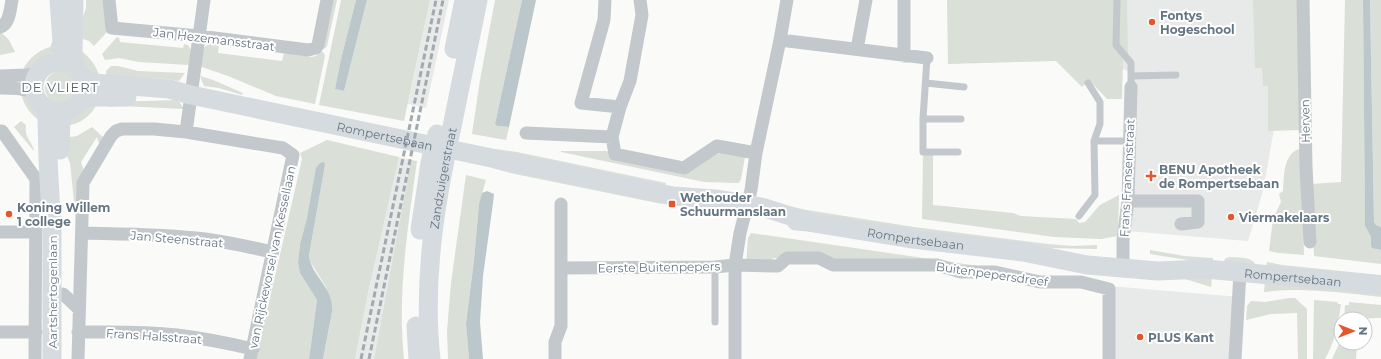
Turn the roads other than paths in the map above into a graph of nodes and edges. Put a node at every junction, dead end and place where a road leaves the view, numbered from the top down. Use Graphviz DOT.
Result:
graph roads {
  1 [pos="12,0"];
  2 [pos="58,0"];
  3 [pos="74,0"];
  4 [pos="109,0"];
  5 [pos="204,0"];
  6 [pos="328,0"];
  7 [pos="464,0"];
  8 [pos="478,0"];
  9 [pos="605,0"];
  10 [pos="640,0"];
  11 [pos="787,0"];
  12 [pos="866,0"];
  13 [pos="904,0"];
  14 [pos="1117,0"];
  15 [pos="1303,0"];
  16 [pos="2,26"];
  17 [pos="199,36"];
  18 [pos="780,40"];
  19 [pos="857,49"];
  20 [pos="904,56"];
  21 [pos="928,58"];
  22 [pos="45,68"];
  23 [pos="79,73"];
  24 [pos="1176,75"];
  25 [pos="0,76"];
  26 [pos="1131,82"];
  27 [pos="926,83"];
  28 [pos="1088,83"];
  29 [pos="964,87"];
  30 [pos="0,88"];
  31 [pos="190,95"];
  32 [pos="39,100"];
  33 [pos="81,100"];
  34 [pos="620,107"];
  35 [pos="64,111"];
  36 [pos="923,118"];
  37 [pos="961,119"];
  38 [pos="444,130"];
  39 [pos="1,131"];
  40 [pos="186,132"];
  41 [pos="526,133"];
  42 [pos="612,137"];
  43 [pos="1130,141"];
  44 [pos="1094,142"];
  45 [pos="958,152"];
  46 [pos="756,153"];
  47 [pos="437,165"];
  48 [pos="1128,201"];
  49 [pos="561,204"];
  50 [pos="746,210"];
  51 [pos="1079,216"];
  52 [pos="1181,224"];
  53 [pos="0,232"];
  54 [pos="36,232"];
  55 [pos="82,233"];
  56 [pos="1310,242"];
  57 [pos="272,252"];
  58 [pos="1123,262"];
  59 [pos="735,265"];
  60 [pos="715,267"];
  61 [pos="561,268"];
  62 [pos="1240,272"];
  63 [pos="1381,285"];
  64 [pos="63,294"];
  65 [pos="79,309"];
  66 [pos="715,322"];
  67 [pos="0,332"];
  68 [pos="36,332"];
  69 [pos="78,332"];
  70 [pos="251,354"];
  71 [pos="35,359"];
  72 [pos="52,359"];
  73 [pos="62,359"];
  74 [pos="78,359"];
  75 [pos="418,359"];
  76 [pos="431,359"];
  77 [pos="555,359"];
  78 [pos="735,359"];
  79 [pos="1108,359"];
  80 [pos="1235,359"];
  1 -- 16 [label="street"];
  2 -- 22 [label="street"];
  3 -- 23 [label="street"];
  4 -- 17 [label="street, Jan Hezemansstraat"];
  5 -- 17 [label="street"];
  6 -- 17 [label="street, Jan Hezemansstraat"];
  7 -- 38 [label="street, Zandzuigerstraat"];
  8 -- 38 [label="street, Zandzuigerstraat"];
  9 -- 34 [label="street"];
  10 -- 34 [label="street"];
  11 -- 18 [label="street"];
  12 -- 19 [label="street"];
  13 -- 20 [label="street"];
  14 -- 26 [label="lane"];
  15 -- 56 [label="street, Herven"];
  17 -- 31 [label="street"];
  18 -- 19 [label="street"];
  18 -- 46 [label="street"];
  19 -- 20 [label="street"];
  20 -- 21 [label="street"];
  21 -- 27 [label="lane"];
  22 -- 23 [label="street"];
  22 -- 25 [label="street"];
  22 -- 32 [label="street"];
  23 -- 31 [label="street, Rompertsebaan"];
  23 -- 33 [label="street"];
  24 -- 26 [label="lane"];
  26 -- 43 [label="street, Frans Fransenstraat"];
  27 -- 29 [label="lane"];
  27 -- 36 [label="lane"];
  28 -- 44 [label="lane"];
  30 -- 32 [label="street"];
  31 -- 33 [label="street, Rompertsebaan"];
  31 -- 40 [label="street"];
  31 -- 50 [label="street, Rompertsebaan"];
  32 -- 35 [label="street"];
  32 -- 72 [label="street, Aartshertogenlaan"];
  33 -- 35 [label="street"];
  34 -- 42 [label="street"];
  35 -- 64 [label="street, Aartshertogenlaan"];
  36 -- 37 [label="lane"];
  36 -- 45 [label="lane"];
  38 -- 47 [label="street, Zandzuigerstraat"];
  39 -- 54 [label="street, Aartshertogenlaan"];
  40 -- 55 [label="street"];
  40 -- 57 [label="street, van Rijckevorsel van Kessellaan"];
  41 -- 42 [label="street"];
  42 -- 46 [label="street"];
  43 -- 44 [label="lane"];
  43 -- 48 [label="street, Frans Fransenstraat"];
  44 -- 51 [label="lane"];
  46 -- 50 [label="street"];
  47 -- 75 [label="street, Zandzuigerstraat"];
  47 -- 76 [label="street, Zandzuigerstraat"];
  48 -- 52 [label="street"];
  48 -- 58 [label="street, Frans Fransenstraat"];
  49 -- 61 [label="street"];
  50 -- 58 [label="street, Rompertsebaan"];
  50 -- 59 [label="street"];
  53 -- 54 [label="street"];
  54 -- 68 [label="street, Aartshertogenlaan"];
  55 -- 57 [label="street, Jan Steenstraat"];
  55 -- 65 [label="street"];
  57 -- 70 [label="street, van Rijckevorsel van Kessellaan"];
  58 -- 62 [label="street, Rompertsebaan"];
  59 -- 60 [label="street, Eerste Buitenpepers"];
  59 -- 78 [label="street, Eerste Buitenpepers"];
  59 -- 79 [label="street, Buitenpepersdreef"];
  60 -- 61 [label="street, Eerste Buitenpepers"];
  60 -- 66 [label="lane"];
  61 -- 77 [label="street"];
  62 -- 63 [label="street, Rompertsebaan"];
  62 -- 80 [label="street"];
  64 -- 65 [label="street"];
  64 -- 73 [label="street, Aartshertogenlaan"];
  65 -- 69 [label="street"];
  67 -- 68 [label="street"];
  68 -- 71 [label="street, Aartshertogenlaan"];
  69 -- 70 [label="street, Frans Halsstraat"];
  69 -- 74 [label="street"];
}
